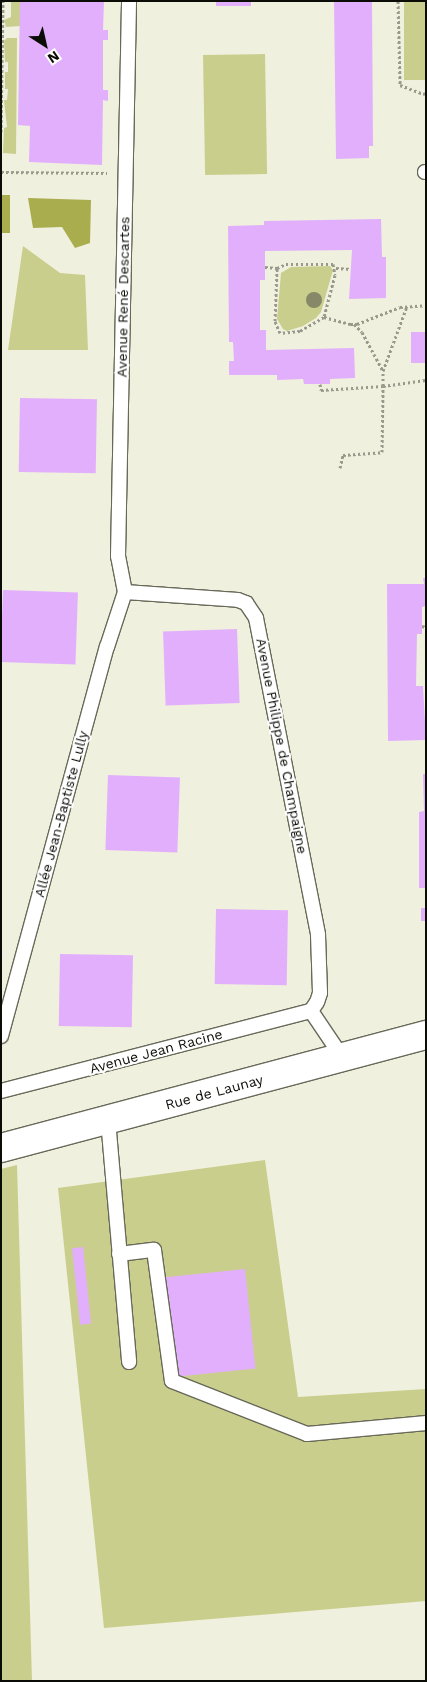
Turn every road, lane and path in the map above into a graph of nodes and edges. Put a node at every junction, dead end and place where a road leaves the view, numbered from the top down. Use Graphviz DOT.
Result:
graph roads {
  1 [pos="3,1"];
  2 [pos="128,1"];
  3 [pos="398,1"];
  4 [pos="2,32"];
  5 [pos="426,92"];
  6 [pos="2,95"];
  7 [pos="1,132"];
  8 [pos="1,172"];
  9 [pos="125,174"];
  10 [pos="265,267"];
  11 [pos="276,268"];
  12 [pos="336,268"];
  13 [pos="351,269"];
  14 [pos="426,305"];
  15 [pos="407,306"];
  16 [pos="324,317"];
  17 [pos="354,324"];
  18 [pos="383,371"];
  19 [pos="426,380"];
  20 [pos="320,384"];
  21 [pos="383,386"];
  22 [pos="340,468"];
  23 [pos="125,592"];
  24 [pos="311,1011"];
  25 [pos="426,1035"];
  26 [pos="1,1036"];
  27 [pos="342,1057"];
  28 [pos="1,1091"];
  29 [pos="108,1120"];
  30 [pos="1,1148"];
  31 [pos="119,1254"];
  32 [pos="129,1362"];
  33 [pos="426,1423"];
  1 -- 4 [label="path"];
  2 -- 9 [label="lane, Avenue René Descartes"];
  3 -- 5 [label="path"];
  4 -- 6 [label="path"];
  6 -- 7 [label="path"];
  8 -- 9 [label="path"];
  9 -- 23 [label="lane, Avenue René Descartes"];
  10 -- 11 [label="path"];
  11 -- 12 [label="path"];
  11 -- 16 [label="path"];
  12 -- 13 [label="path"];
  12 -- 16 [label="path"];
  14 -- 15 [label="path"];
  15 -- 17 [label="path"];
  15 -- 18 [label="path"];
  16 -- 17 [label="path"];
  17 -- 18 [label="path"];
  18 -- 21 [label="path"];
  19 -- 21 [label="path"];
  20 -- 21 [label="path"];
  21 -- 22 [label="path"];
  23 -- 24 [label="lane, Avenue Philippe de Champaigne"];
  23 -- 26 [label="lane, Allée Jean-Baptiste Lully"];
  24 -- 27 [label="lane"];
  24 -- 28 [label="lane, Avenue Jean Racine"];
  25 -- 27 [label="street, Rue de Launay"];
  27 -- 29 [label="street, Rue de Launay"];
  29 -- 30 [label="street, Rue de Launay"];
  29 -- 31 [label="lane"];
  31 -- 32 [label="lane"];
  31 -- 33 [label="lane"];
}
